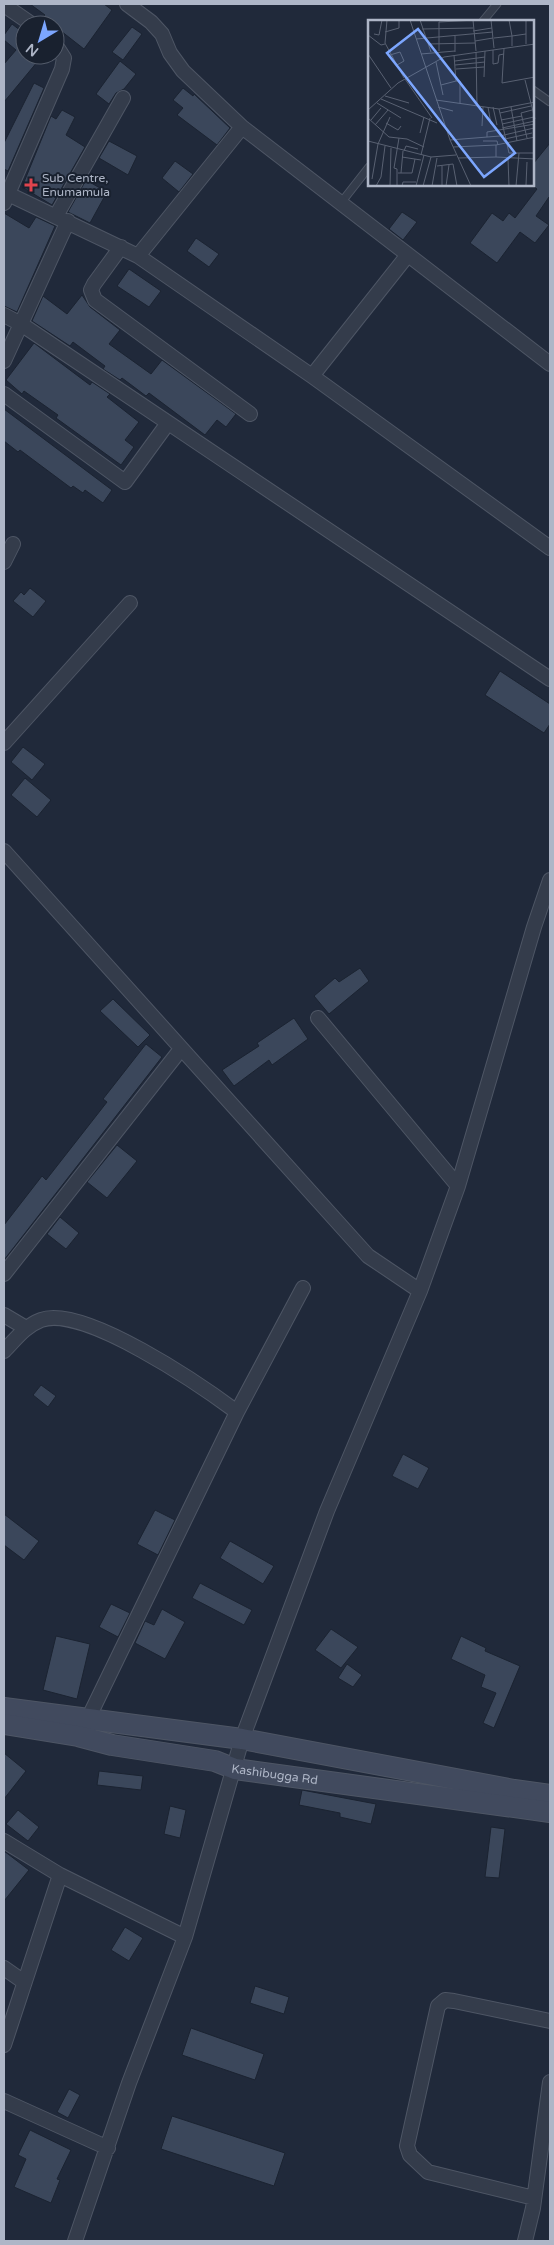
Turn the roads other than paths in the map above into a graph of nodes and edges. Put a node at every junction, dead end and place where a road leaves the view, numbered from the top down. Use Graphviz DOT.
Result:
graph roads {
  1 [pos="127,4"];
  2 [pos="497,4"];
  3 [pos="4,5"];
  4 [pos="18,15"];
  5 [pos="484,20"];
  6 [pos="63,65"];
  7 [pos="534,91"];
  8 [pos="123,98"];
  9 [pos="550,102"];
  10 [pos="242,127"];
  11 [pos="368,168"];
  12 [pos="5,197"];
  13 [pos="340,204"];
  14 [pos="62,219"];
  15 [pos="121,247"];
  16 [pos="138,256"];
  17 [pos="407,256"];
  18 [pos="4,315"];
  19 [pos="21,324"];
  20 [pos="4,361"];
  21 [pos="550,364"];
  22 [pos="312,376"];
  23 [pos="4,394"];
  24 [pos="250,414"];
  25 [pos="168,424"];
  26 [pos="13,544"];
  27 [pos="550,548"];
  28 [pos="4,562"];
  29 [pos="130,603"];
  30 [pos="550,679"];
  31 [pos="4,743"];
  32 [pos="7,859"];
  33 [pos="550,880"];
  34 [pos="318,1018"];
  35 [pos="181,1049"];
  36 [pos="458,1186"];
  37 [pos="4,1274"];
  38 [pos="303,1288"];
  39 [pos="420,1292"];
  40 [pos="4,1315"];
  41 [pos="26,1328"];
  42 [pos="4,1352"];
  43 [pos="237,1412"];
  44 [pos="4,1708"];
  45 [pos="4,1724"];
  46 [pos="83,1728"];
  47 [pos="242,1739"];
  48 [pos="235,1769"];
  49 [pos="550,1795"];
  50 [pos="550,1812"];
  51 [pos="4,1841"];
  52 [pos="60,1875"];
  53 [pos="185,1937"];
  54 [pos="4,1968"];
  55 [pos="24,1982"];
  56 [pos="550,2021"];
  57 [pos="4,2045"];
  58 [pos="550,2082"];
  59 [pos="4,2102"];
  60 [pos="108,2148"];
  61 [pos="534,2198"];
  62 [pos="75,2241"];
  63 [pos="525,2241"];
  1 -- 10 [label="street"];
  2 -- 5 [label="lane"];
  3 -- 4 [label="street"];
  6 -- 12 [label="street"];
  7 -- 9 [label="lane"];
  8 -- 14 [label="street"];
  10 -- 13 [label="street"];
  10 -- 16 [label="street"];
  11 -- 13 [label="lane"];
  12 -- 14 [label="street"];
  13 -- 17 [label="street"];
  14 -- 15 [label="street"];
  14 -- 19 [label="street"];
  15 -- 16 [label="street"];
  15 -- 24 [label="street"];
  16 -- 22 [label="street"];
  17 -- 21 [label="street"];
  17 -- 22 [label="street"];
  18 -- 19 [label="street"];
  19 -- 20 [label="street"];
  19 -- 25 [label="street"];
  22 -- 27 [label="street"];
  23 -- 25 [label="street"];
  25 -- 30 [label="street"];
  26 -- 28 [label="street"];
  29 -- 31 [label="street"];
  32 -- 35 [label="street"];
  33 -- 36 [label="street"];
  34 -- 36 [label="street"];
  35 -- 37 [label="street"];
  35 -- 39 [label="street"];
  36 -- 39 [label="street"];
  38 -- 43 [label="street"];
  39 -- 47 [label="street"];
  40 -- 41 [label="street"];
  41 -- 42 [label="street"];
  41 -- 43 [label="street"];
  43 -- 46 [label="street"];
  44 -- 46 [label="main road, Kashibugga Rd"];
  45 -- 46 [label="main road, Kashibugga Rd"];
  46 -- 47 [label="main road, Kashibugga Rd"];
  46 -- 48 [label="main road, Kashibugga Rd"];
  47 -- 48 [label="street"];
  47 -- 49 [label="main road, Kashibugga Rd"];
  48 -- 50 [label="main road, Kashibugga Rd"];
  48 -- 53 [label="street"];
  51 -- 52 [label="street"];
  52 -- 53 [label="street"];
  52 -- 55 [label="street"];
  53 -- 60 [label="street"];
  54 -- 55 [label="street"];
  55 -- 57 [label="street"];
  56 -- 61 [label="street"];
  58 -- 61 [label="street"];
  59 -- 60 [label="street"];
  60 -- 62 [label="street"];
  61 -- 63 [label="street"];
}
